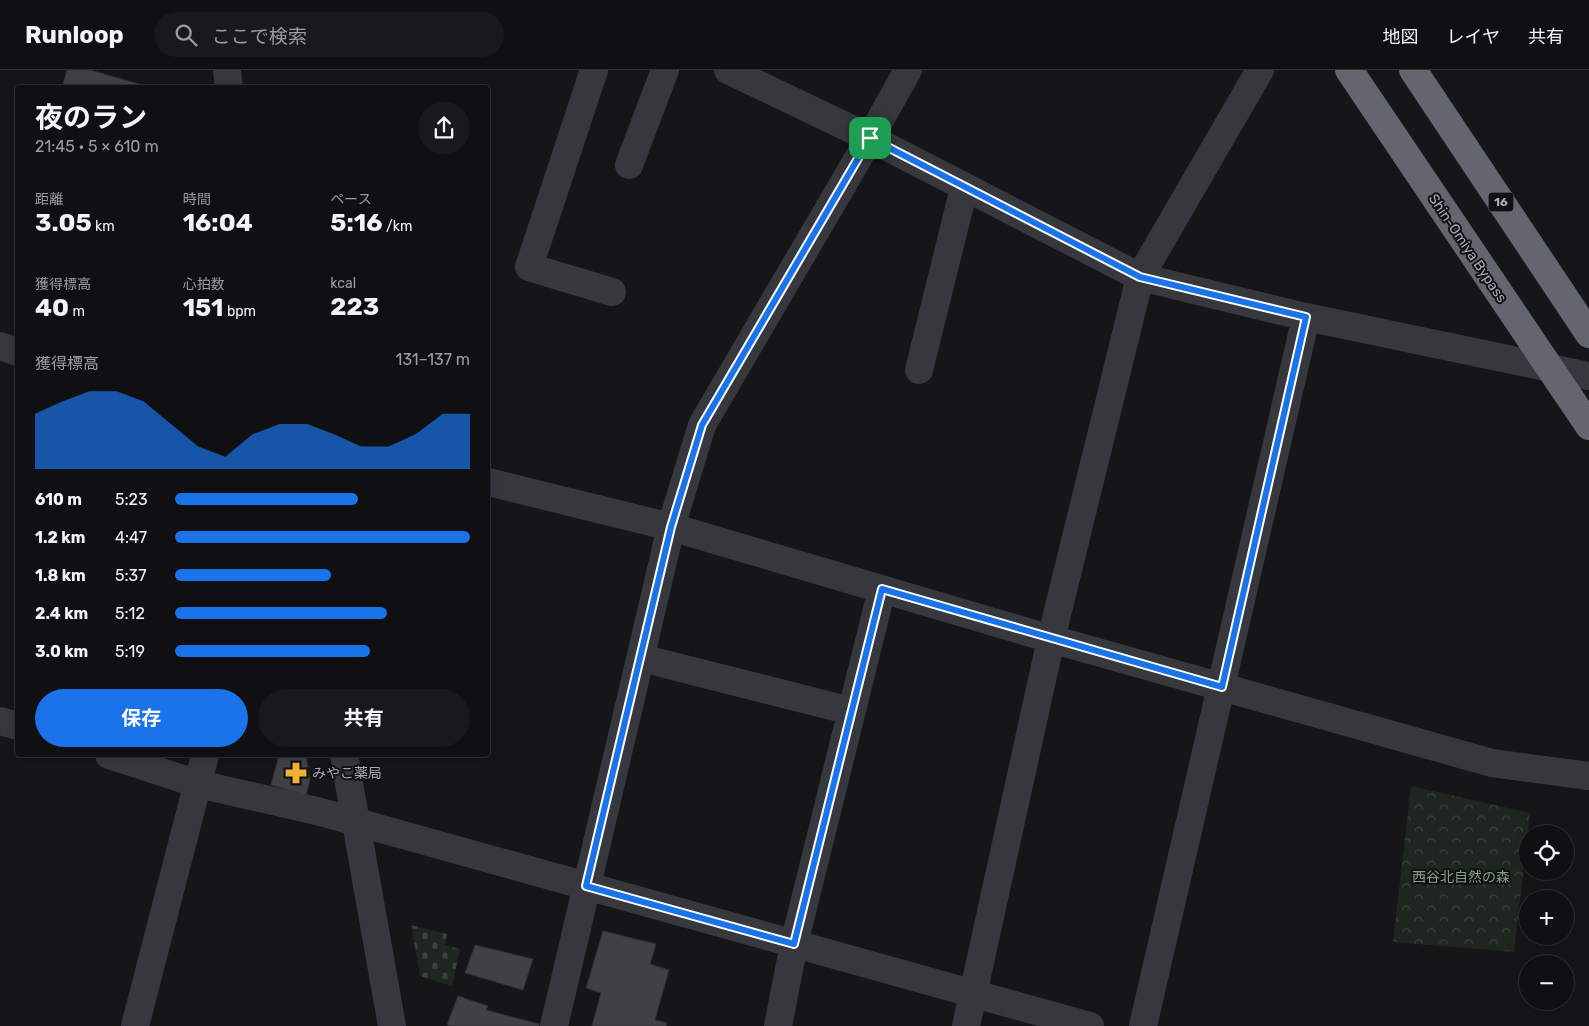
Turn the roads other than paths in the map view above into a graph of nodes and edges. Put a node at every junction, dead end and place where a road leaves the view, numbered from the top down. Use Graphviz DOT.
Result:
graph roads {
  1 [pos="227,70"];
  2 [pos="594,70"];
  3 [pos="665,70"];
  4 [pos="728,70"];
  5 [pos="908,70"];
  6 [pos="1260,70"];
  7 [pos="1349,70"];
  8 [pos="1413,70"];
  9 [pos="229,85"];
  10 [pos="870,138"];
  11 [pos="629,165"];
  12 [pos="964,188"];
  13 [pos="1140,277"];
  14 [pos="612,292"];
  15 [pos="1306,317"];
  16 [pos="1589,334"];
  17 [pos="0,346"];
  18 [pos="15,351"];
  19 [pos="1548,367"];
  20 [pos="919,370"];
  21 [pos="1589,376"];
  22 [pos="1589,426"];
  23 [pos="490,482"];
  24 [pos="671,527"];
  25 [pos="882,589"];
  26 [pos="1052,639"];
  27 [pos="641,658"];
  28 [pos="1222,687"];
  29 [pos="851,711"];
  30 [pos="0,721"];
  31 [pos="15,725"];
  32 [pos="115,757"];
  33 [pos="205,757"];
  34 [pos="344,757"];
  35 [pos="1589,776"];
  36 [pos="198,784"];
  37 [pos="357,822"];
  38 [pos="586,886"];
  39 [pos="794,944"];
  40 [pos="974,993"];
  41 [pos="135,1026"];
  42 [pos="392,1026"];
  43 [pos="554,1026"];
  44 [pos="778,1026"];
  45 [pos="966,1026"];
  46 [pos="1090,1026"];
  47 [pos="1149,1026"];
  1 -- 9 [label="street"];
  2 -- 14 [label="street"];
  3 -- 11 [label="street"];
  4 -- 10 [label="street"];
  5 -- 10 [label="street"];
  6 -- 13 [label="street"];
  7 -- 19 [label="highway, Shin-Omiya Bypass"];
  8 -- 16 [label="highway, 16"];
  10 -- 12 [label="street"];
  10 -- 24 [label="street"];
  12 -- 13 [label="street"];
  12 -- 20 [label="street"];
  13 -- 15 [label="street"];
  13 -- 26 [label="street"];
  15 -- 19 [label="street"];
  15 -- 28 [label="street"];
  17 -- 18 [label="street"];
  19 -- 21 [label="street"];
  19 -- 22 [label="highway, Shin-Omiya Bypass"];
  23 -- 24 [label="street"];
  24 -- 25 [label="street"];
  24 -- 27 [label="street"];
  25 -- 26 [label="street"];
  25 -- 29 [label="street"];
  26 -- 28 [label="street"];
  26 -- 40 [label="street"];
  27 -- 29 [label="street"];
  27 -- 38 [label="street"];
  28 -- 35 [label="street"];
  28 -- 47 [label="street"];
  29 -- 39 [label="street"];
  30 -- 31 [label="street"];
  32 -- 36 [label="street"];
  33 -- 36 [label="street"];
  34 -- 37 [label="street"];
  36 -- 37 [label="street"];
  36 -- 41 [label="street"];
  37 -- 38 [label="street"];
  37 -- 42 [label="street"];
  38 -- 39 [label="street"];
  38 -- 43 [label="street"];
  39 -- 40 [label="street"];
  39 -- 44 [label="street"];
  40 -- 45 [label="street"];
  40 -- 46 [label="street"];
}
